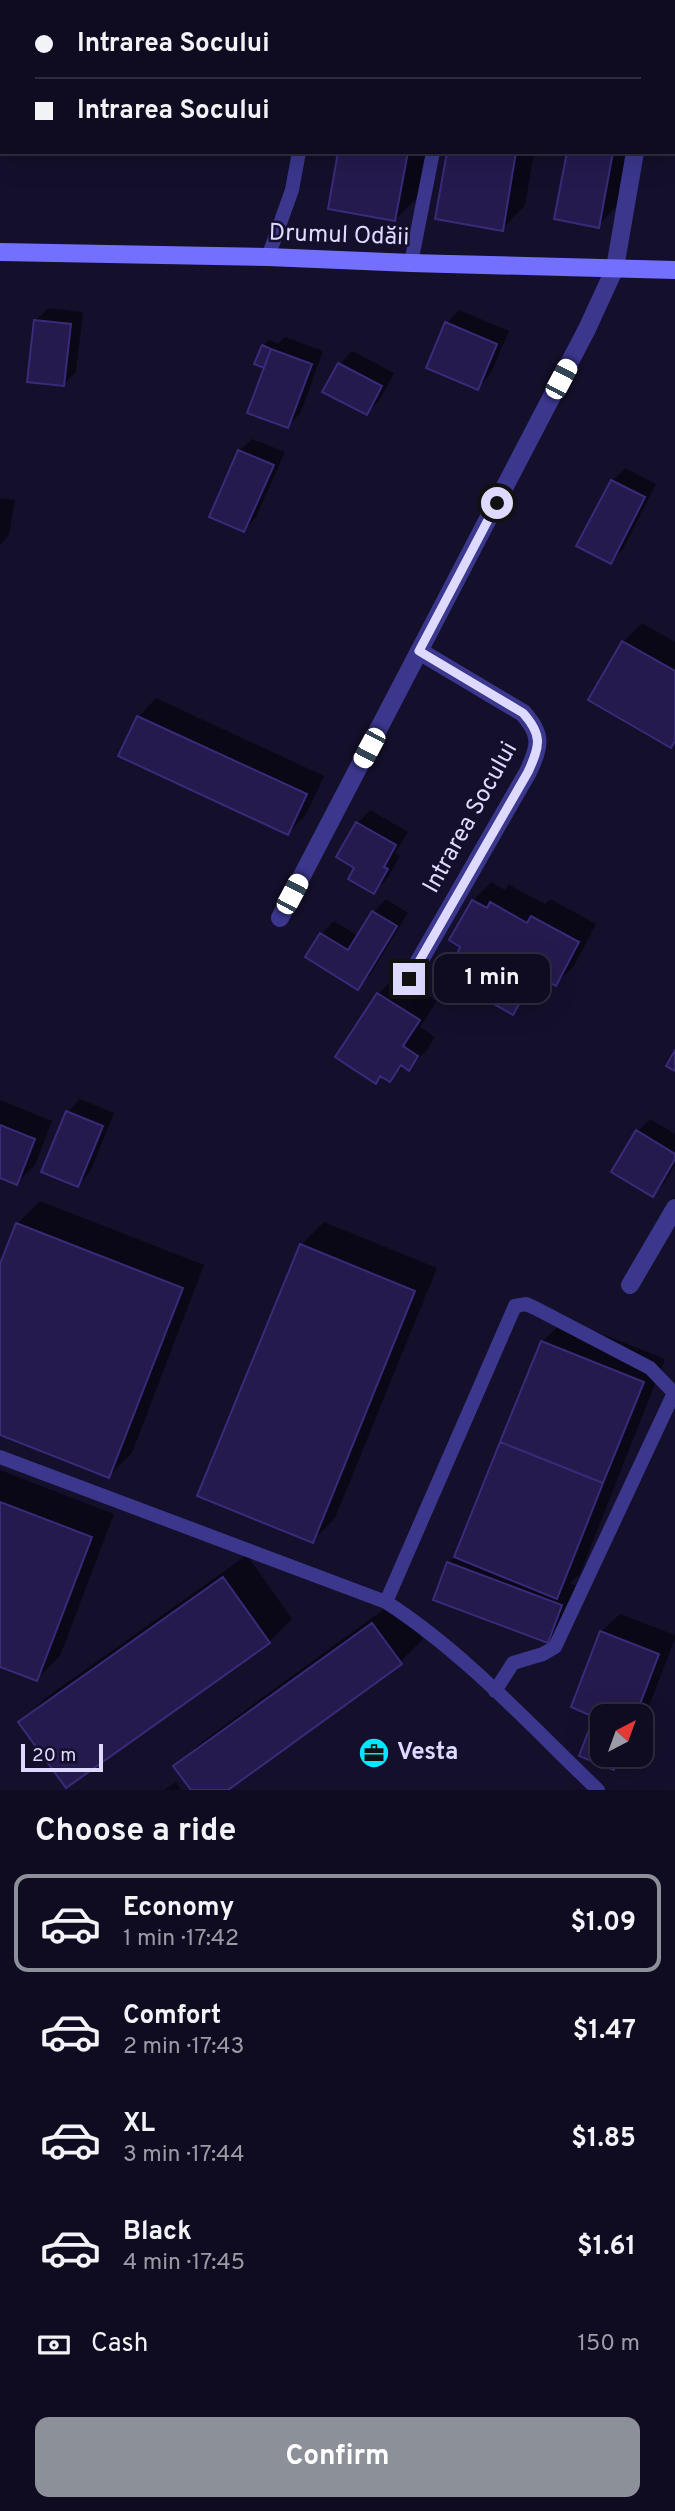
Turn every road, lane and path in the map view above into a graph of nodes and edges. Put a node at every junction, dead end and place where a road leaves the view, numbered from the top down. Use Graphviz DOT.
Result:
graph roads {
  1 [pos="299,154"];
  2 [pos="433,154"];
  3 [pos="635,154"];
  4 [pos="0,252"];
  5 [pos="268,257"];
  6 [pos="411,263"];
  7 [pos="615,268"];
  8 [pos="675,270"];
  9 [pos="419,651"];
  10 [pos="279,918"];
  11 [pos="409,979"];
  12 [pos="675,1208"];
  13 [pos="630,1285"];
  14 [pos="675,1393"];
  15 [pos="0,1457"];
  16 [pos="386,1602"];
  17 [pos="495,1691"];
  18 [pos="598,1790"];
  1 -- 5 [label="lane"];
  2 -- 6 [label="lane"];
  3 -- 7 [label="street"];
  4 -- 5 [label="street, Drumul Odăii"];
  5 -- 6 [label="street, Drumul Odăii"];
  6 -- 7 [label="street, Drumul Odăii"];
  7 -- 8 [label="street, Drumul Odăii"];
  7 -- 9 [label="street"];
  9 -- 10 [label="street"];
  9 -- 11 [label="street, Intrarea Socului"];
  12 -- 13 [label="street"];
  14 -- 16 [label="lane"];
  14 -- 17 [label="lane"];
  15 -- 16 [label="lane"];
  16 -- 17 [label="lane"];
  17 -- 18 [label="lane"];
}
